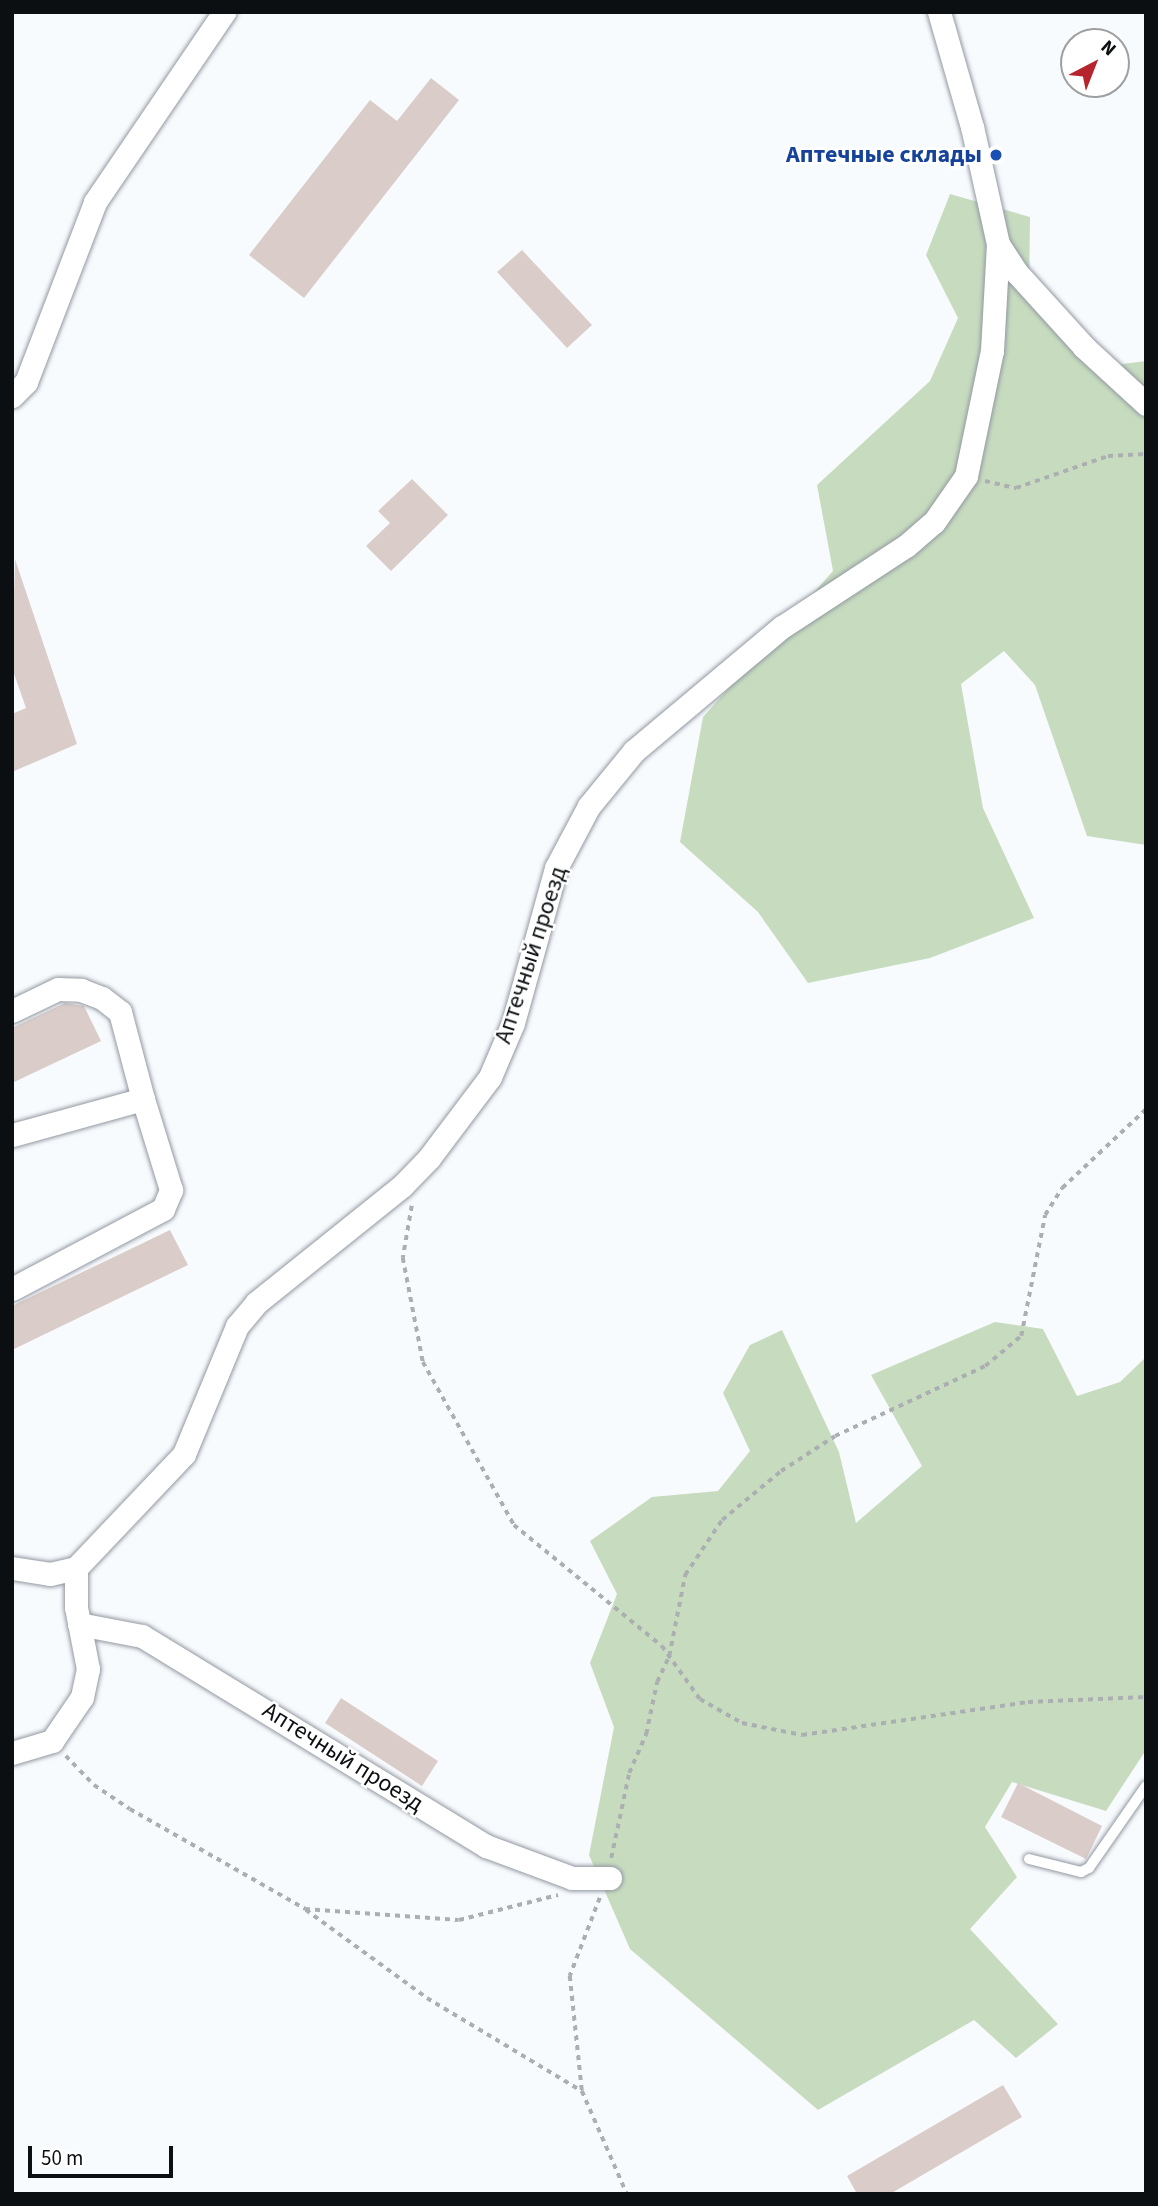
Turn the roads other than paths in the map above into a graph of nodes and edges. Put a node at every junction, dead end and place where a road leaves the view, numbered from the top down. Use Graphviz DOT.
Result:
graph roads {
  1 [pos="224,12"];
  2 [pos="939,12"];
  3 [pos="998,244"];
  4 [pos="12,396"];
  5 [pos="1146,404"];
  6 [pos="12,1011"];
  7 [pos="143,1099"];
  8 [pos="12,1135"];
  9 [pos="12,1289"];
  10 [pos="12,1567"];
  11 [pos="76,1568"];
  12 [pos="79,1624"];
  13 [pos="12,1753"];
  14 [pos="1146,1786"];
  15 [pos="1029,1859"];
  16 [pos="610,1878"];
  1 -- 4 [label="street"];
  2 -- 3 [label="street, Аптечный проезд"];
  3 -- 5 [label="street"];
  3 -- 11 [label="street, Аптечный проезд"];
  6 -- 7 [label="street"];
  7 -- 8 [label="street"];
  7 -- 9 [label="street"];
  10 -- 11 [label="street"];
  11 -- 12 [label="street"];
  12 -- 13 [label="street"];
  12 -- 16 [label="street, Аптечный проезд"];
  14 -- 15 [label="lane"];
}
